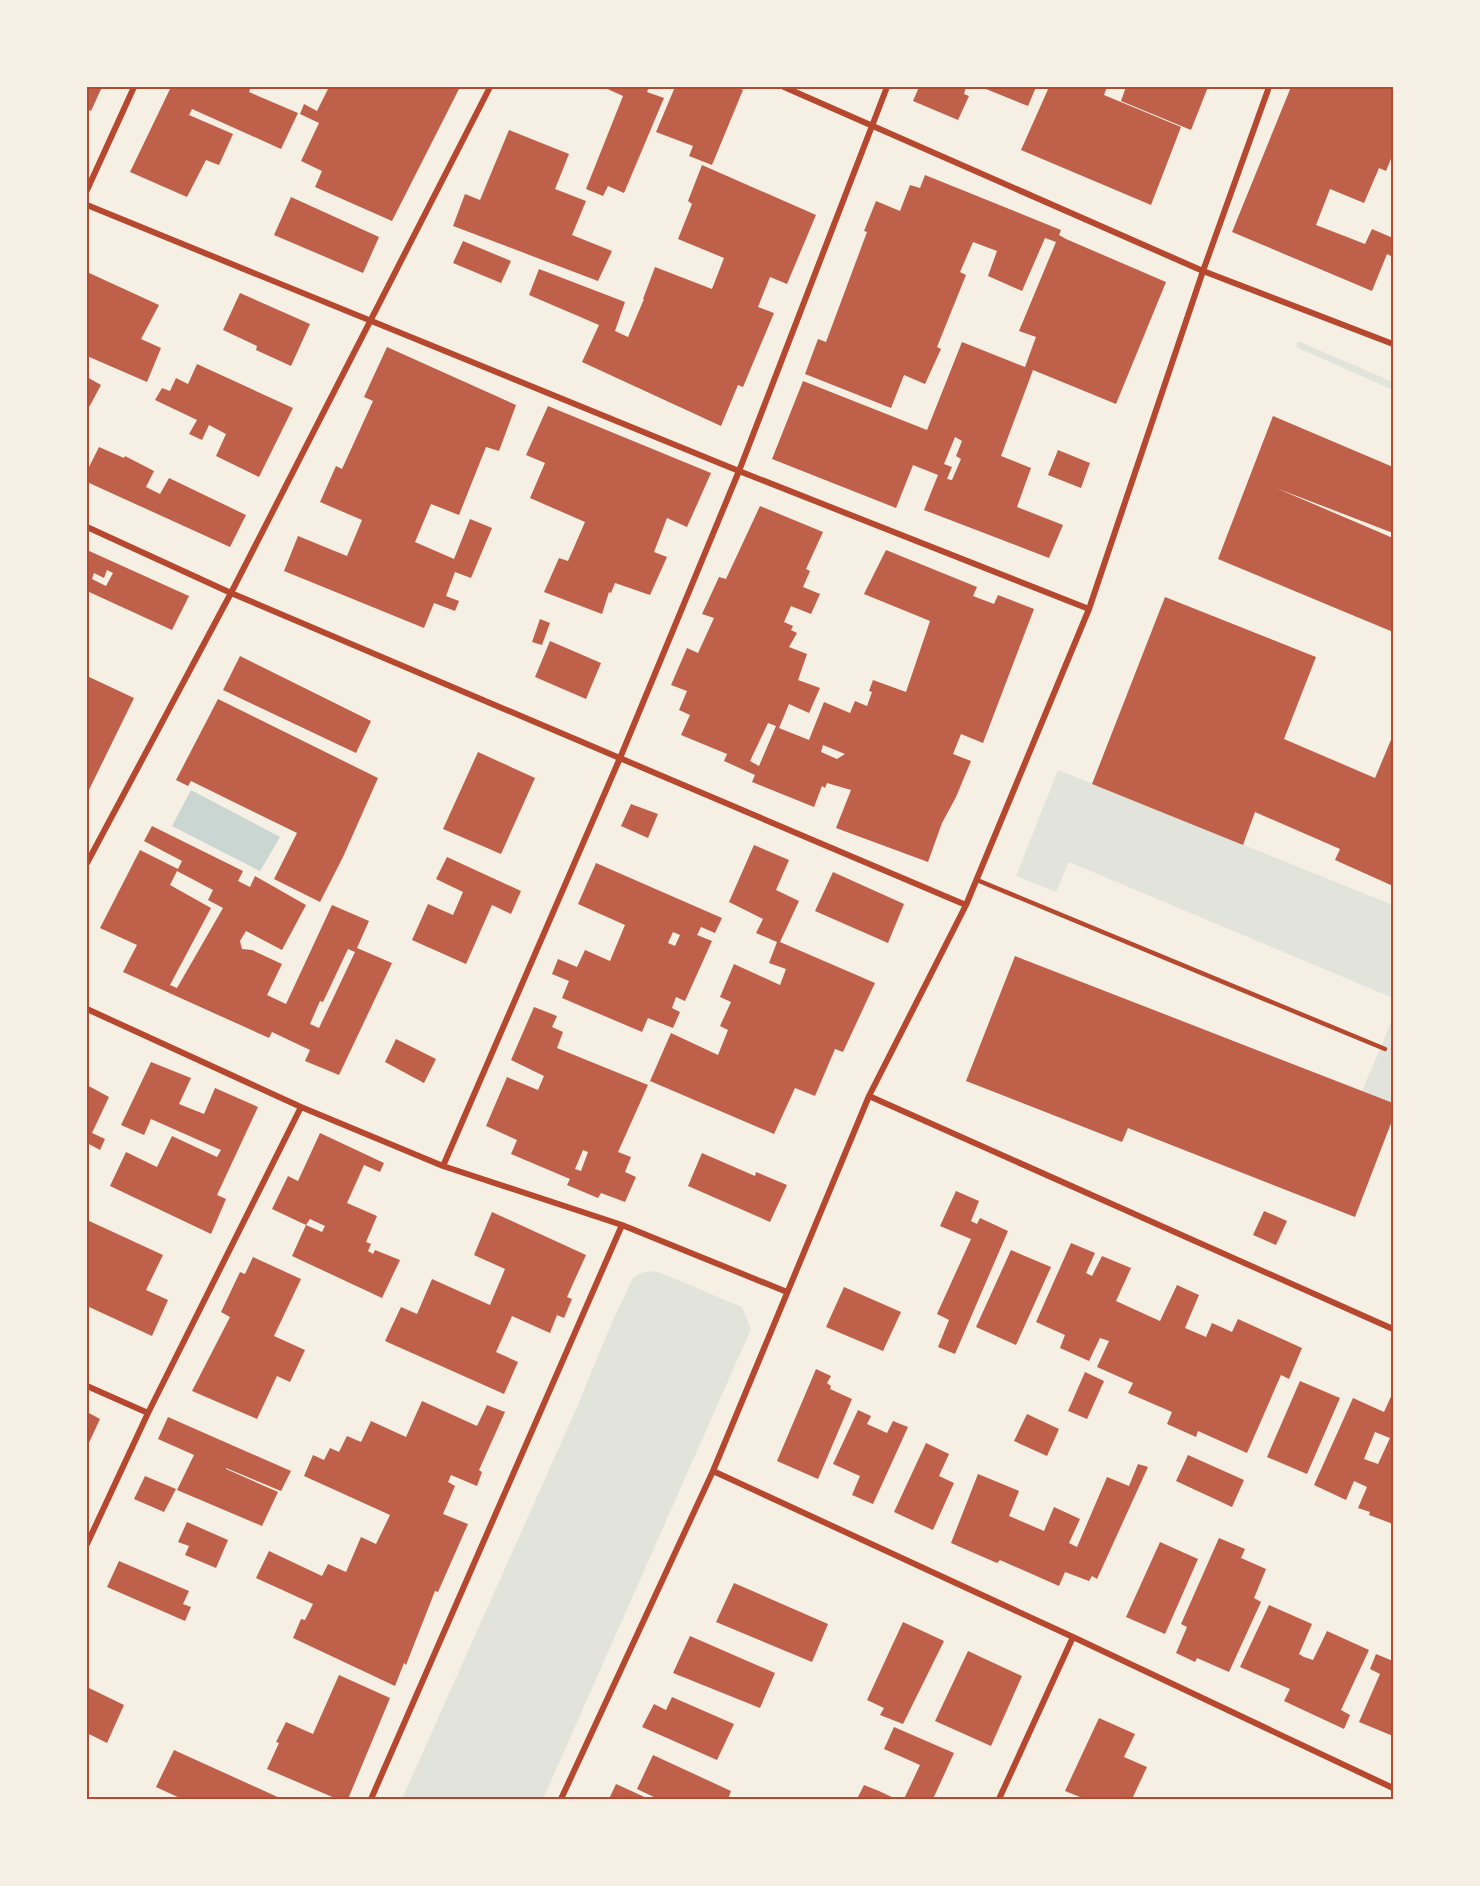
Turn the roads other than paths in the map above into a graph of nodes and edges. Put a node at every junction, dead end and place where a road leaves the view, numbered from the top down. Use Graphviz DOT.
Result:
graph roads {
  1 [pos="134,87"];
  2 [pos="490,87"];
  3 [pos="784,87"];
  4 [pos="887,87"];
  5 [pos="1269,87"];
  6 [pos="871,125"];
  7 [pos="87,190"];
  8 [pos="87,205"];
  9 [pos="1203,271"];
  10 [pos="370,320"];
  11 [pos="1393,344"];
  12 [pos="739,471"];
  13 [pos="87,527"];
  14 [pos="231,593"];
  15 [pos="1089,609"];
  16 [pos="620,758"];
  17 [pos="87,863"];
  18 [pos="977,880"];
  19 [pos="966,905"];
  20 [pos="87,1008"];
  21 [pos="1384,1049"];
  22 [pos="869,1096"];
  23 [pos="300,1107"];
  24 [pos="443,1166"];
  25 [pos="622,1225"];
  26 [pos="787,1292"];
  27 [pos="1393,1329"];
  28 [pos="87,1386"];
  29 [pos="148,1413"];
  30 [pos="713,1471"];
  31 [pos="87,1544"];
  32 [pos="1072,1637"];
  33 [pos="1393,1788"];
  34 [pos="371,1799"];
  35 [pos="561,1799"];
  36 [pos="999,1799"];
  1 -- 7 [label="street"];
  2 -- 10 [label="street"];
  3 -- 6 [label="street"];
  4 -- 6 [label="street"];
  5 -- 9 [label="street"];
  6 -- 9 [label="street"];
  6 -- 12 [label="street"];
  8 -- 10 [label="street"];
  9 -- 11 [label="street"];
  9 -- 15 [label="street"];
  10 -- 12 [label="street"];
  10 -- 14 [label="street"];
  12 -- 15 [label="street"];
  12 -- 16 [label="street"];
  13 -- 14 [label="street"];
  14 -- 16 [label="street"];
  14 -- 17 [label="street"];
  15 -- 18 [label="street"];
  16 -- 19 [label="street"];
  16 -- 24 [label="street"];
  18 -- 19 [label="street"];
  18 -- 21 [label="lane"];
  19 -- 22 [label="street"];
  20 -- 23 [label="street"];
  22 -- 26 [label="street"];
  22 -- 27 [label="street"];
  23 -- 24 [label="street"];
  23 -- 29 [label="street"];
  24 -- 25 [label="street"];
  25 -- 26 [label="street"];
  25 -- 34 [label="street"];
  26 -- 30 [label="street"];
  28 -- 29 [label="street"];
  29 -- 31 [label="street"];
  30 -- 32 [label="street"];
  30 -- 35 [label="street"];
  32 -- 33 [label="street"];
  32 -- 36 [label="street"];
}
